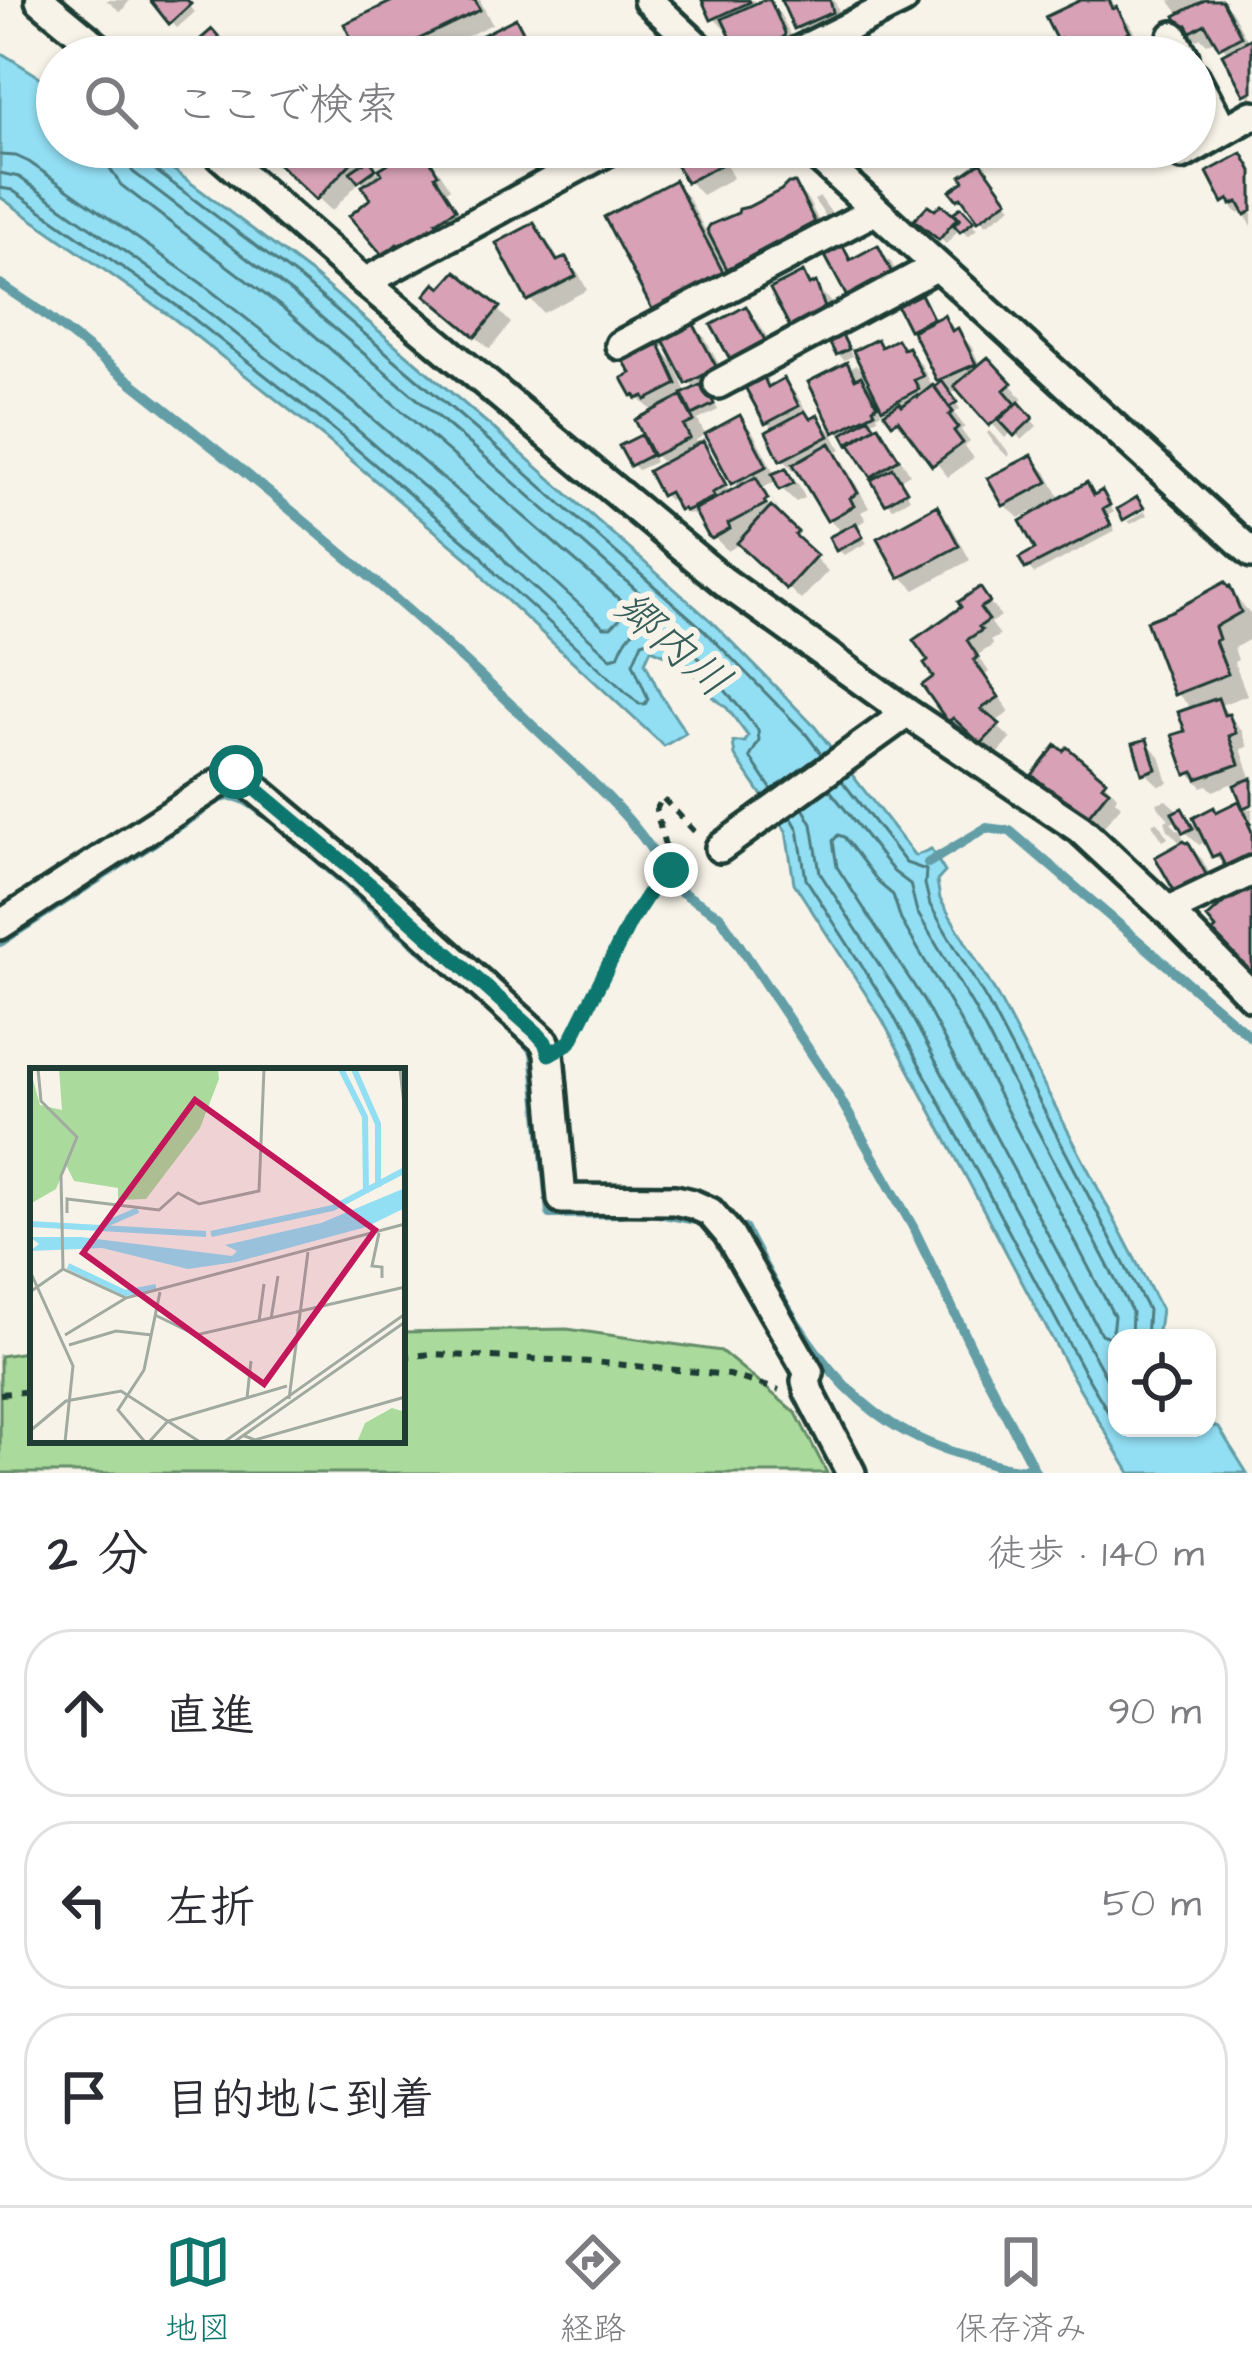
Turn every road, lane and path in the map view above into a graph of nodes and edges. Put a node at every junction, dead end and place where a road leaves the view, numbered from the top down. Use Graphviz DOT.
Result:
graph roads {
  1 [pos="40,0"];
  2 [pos="648,0"];
  3 [pos="903,0"];
  4 [pos="84,36"];
  5 [pos="687,36"];
  6 [pos="830,36"];
  7 [pos="1216,115"];
  8 [pos="1252,115"];
  9 [pos="1225,131"];
  10 [pos="1216,136"];
  11 [pos="236,168"];
  12 [pos="576,168"];
  13 [pos="830,168"];
  14 [pos="876,210"];
  15 [pos="937,266"];
  16 [pos="365,282"];
  17 [pos="620,345"];
  18 [pos="718,384"];
  19 [pos="1252,553"];
  20 [pos="907,713"];
  21 [pos="720,848"];
  22 [pos="1252,872"];
  23 [pos="1168,910"];
  24 [pos="0,925"];
  25 [pos="1252,995"];
  26 [pos="549,1054"];
  27 [pos="405,1357"];
  28 [pos="30,1391"];
  29 [pos="809,1392"];
  30 [pos="0,1394"];
  31 [pos="851,1473"];
  1 -- 4 [label="street"];
  2 -- 5 [label="street"];
  3 -- 6 [label="street"];
  7 -- 9 [label="street"];
  8 -- 9 [label="street"];
  9 -- 10 [label="street"];
  11 -- 16 [label="street"];
  12 -- 16 [label="street"];
  13 -- 14 [label="street"];
  14 -- 15 [label="street"];
  14 -- 17 [label="street"];
  15 -- 18 [label="street"];
  15 -- 19 [label="street"];
  16 -- 20 [label="street"];
  20 -- 21 [label="street"];
  20 -- 23 [label="street"];
  21 -- 26 [label="path"];
  22 -- 23 [label="street"];
  23 -- 25 [label="street"];
  24 -- 26 [label="street"];
  26 -- 29 [label="street"];
  27 -- 29 [label="path"];
  28 -- 30 [label="path"];
  29 -- 31 [label="street"];
}
